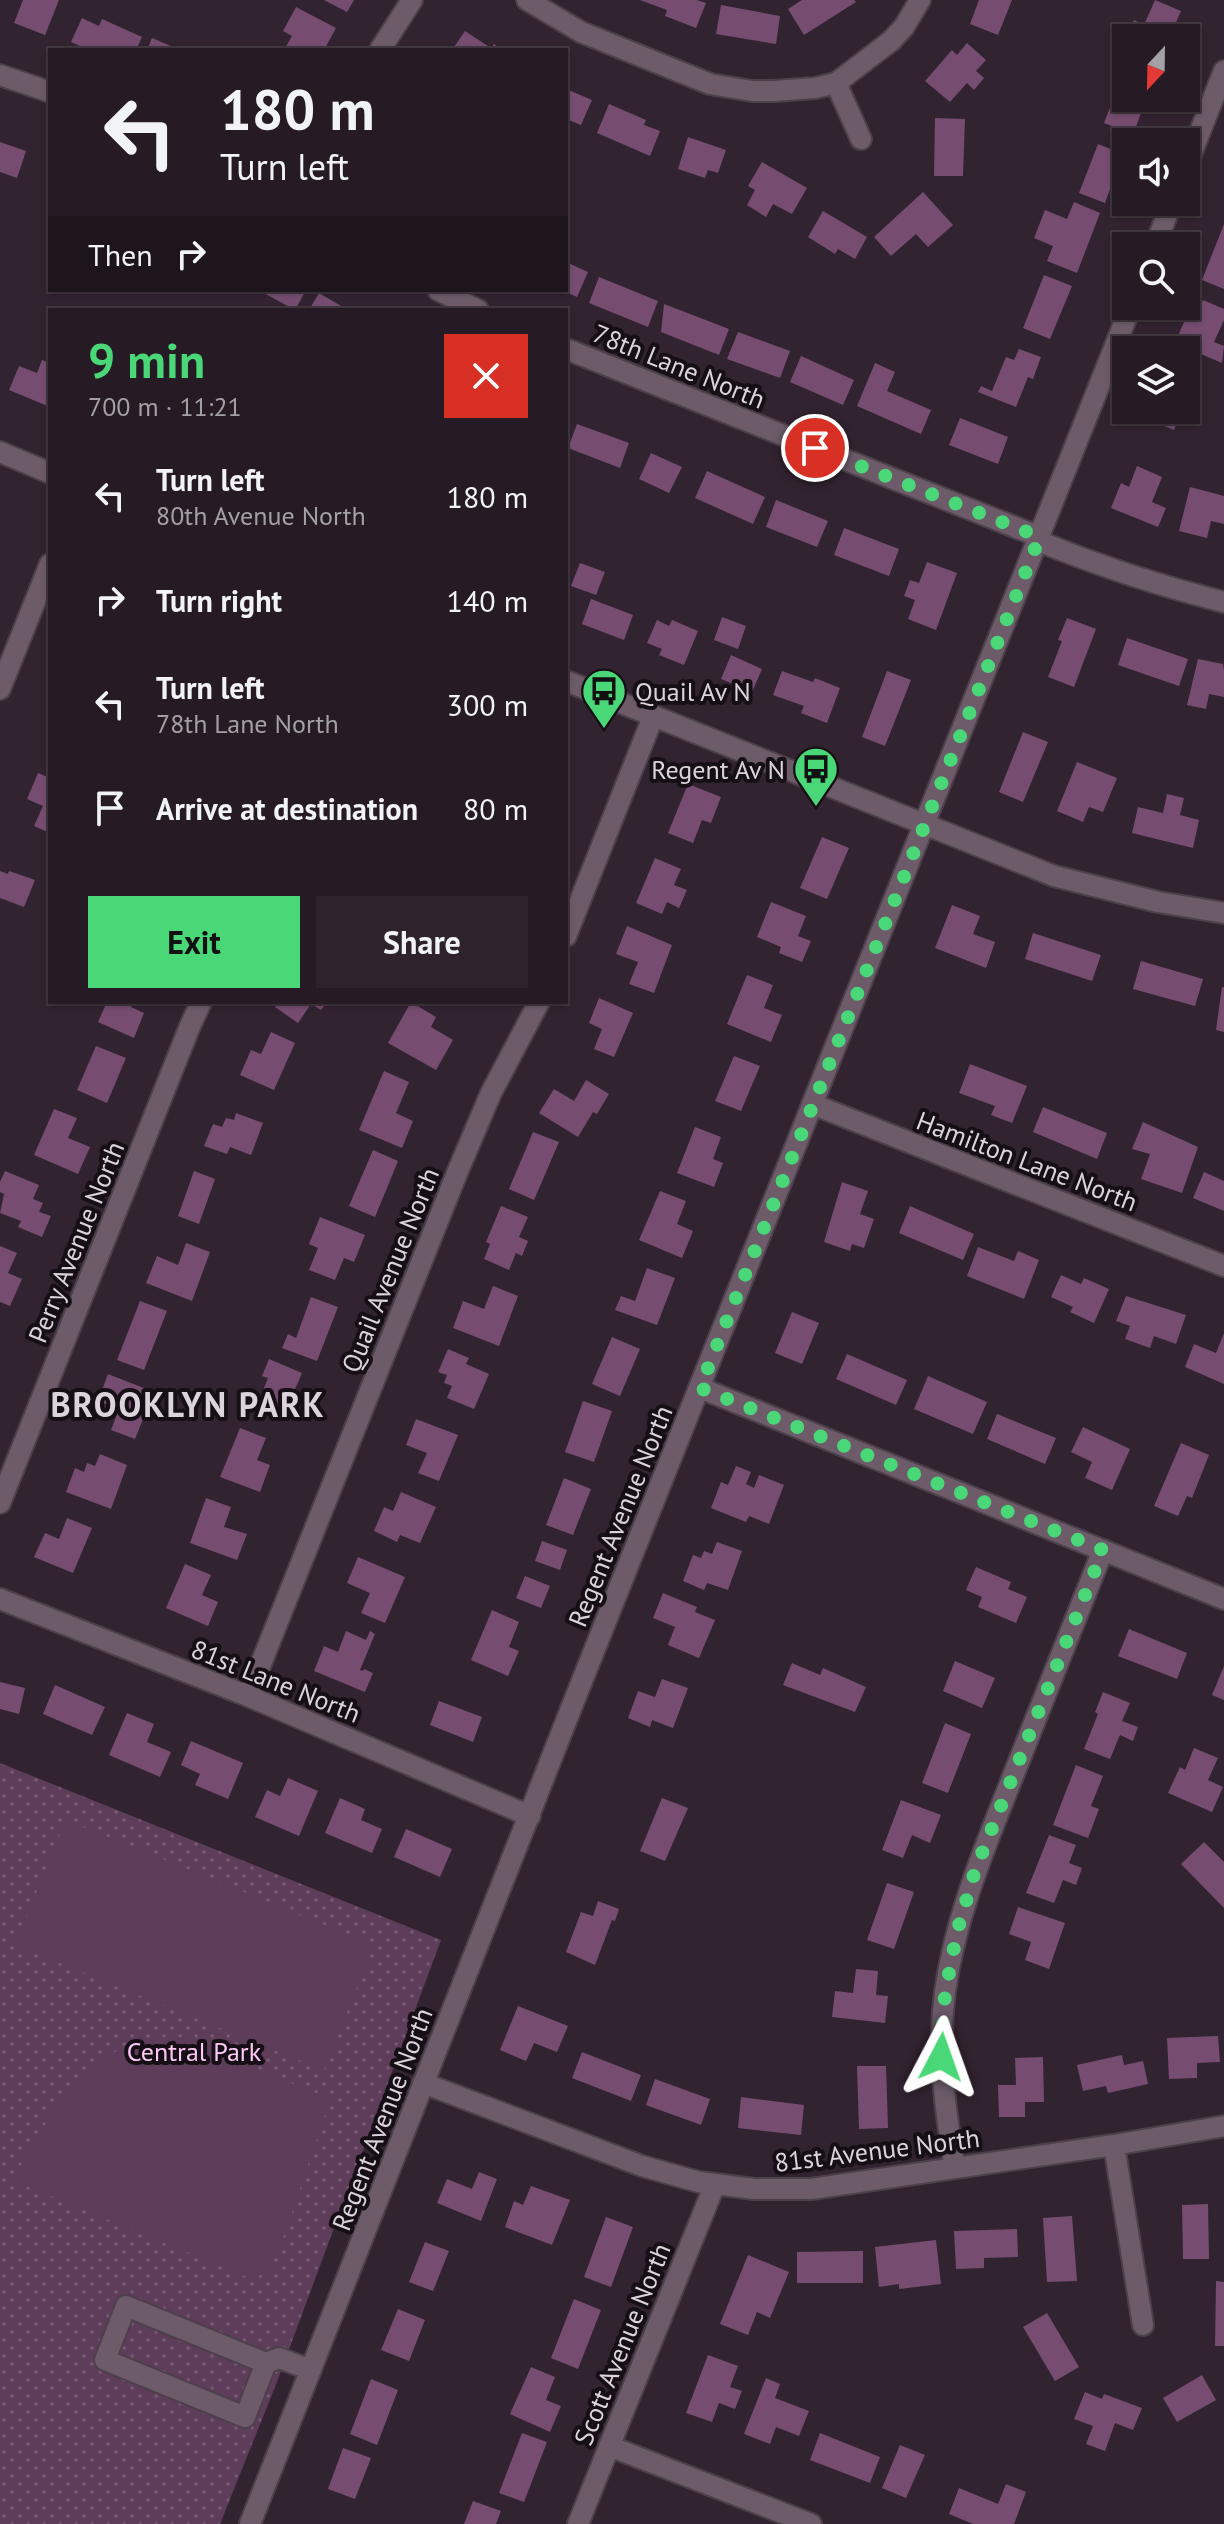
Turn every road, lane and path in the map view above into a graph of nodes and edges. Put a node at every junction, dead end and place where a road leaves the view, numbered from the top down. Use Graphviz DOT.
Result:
graph roads {
  1 [pos="412,0"];
  2 [pos="527,0"];
  3 [pos="920,0"];
  4 [pos="381,48"];
  5 [pos="1224,71"];
  6 [pos="0,75"];
  7 [pos="836,83"];
  8 [pos="48,91"];
  9 [pos="1200,132"];
  10 [pos="861,139"];
  11 [pos="442,292"];
  12 [pos="474,308"];
  13 [pos="1125,320"];
  14 [pos="568,350"];
  15 [pos="0,452"];
  16 [pos="48,472"];
  17 [pos="1038,541"];
  18 [pos="48,569"];
  19 [pos="1224,602"];
  20 [pos="568,682"];
  21 [pos="0,689"];
  22 [pos="653,717"];
  23 [pos="923,825"];
  24 [pos="1224,913"];
  25 [pos="568,931"];
  26 [pos="200,1004"];
  27 [pos="538,1004"];
  28 [pos="812,1104"];
  29 [pos="1224,1266"];
  30 [pos="700,1388"];
  31 [pos="0,1503"];
  32 [pos="1103,1550"];
  33 [pos="1222,1592"];
  34 [pos="0,1599"];
  35 [pos="248,1696"];
  36 [pos="530,1816"];
  37 [pos="423,2083"];
  38 [pos="1224,2126"];
  39 [pos="1114,2145"];
  40 [pos="955,2168"];
  41 [pos="715,2184"];
  42 [pos="1143,2325"];
  43 [pos="266,2363"];
  44 [pos="311,2370"];
  45 [pos="609,2446"];
  46 [pos="250,2524"];
  47 [pos="578,2524"];
  48 [pos="811,2524"];
  1 -- 4 [label="street"];
  2 -- 7 [label="street"];
  3 -- 7 [label="street"];
  5 -- 9 [label="street"];
  6 -- 8 [label="street"];
  7 -- 10 [label="street"];
  11 -- 12 [label="street"];
  13 -- 17 [label="street, Regent Avenue North"];
  14 -- 17 [label="street, 78th Lane North"];
  15 -- 16 [label="street"];
  17 -- 19 [label="street, 78th Lane North"];
  17 -- 23 [label="street, Regent Avenue North"];
  18 -- 21 [label="street"];
  20 -- 22 [label="street"];
  22 -- 23 [label="street"];
  22 -- 25 [label="street"];
  23 -- 24 [label="street"];
  23 -- 28 [label="street, Regent Avenue North"];
  26 -- 31 [label="street, Perry Avenue North"];
  27 -- 35 [label="street, Quail Avenue North"];
  28 -- 29 [label="street, Hamilton Lane North"];
  28 -- 30 [label="street, Regent Avenue North"];
  30 -- 32 [label="street"];
  30 -- 36 [label="street, Regent Avenue North"];
  32 -- 33 [label="street"];
  32 -- 40 [label="street"];
  34 -- 35 [label="street, 81st Lane North"];
  35 -- 36 [label="street, 81st Lane North"];
  36 -- 37 [label="street, Regent Avenue North"];
  37 -- 41 [label="street, 81st Avenue North"];
  37 -- 44 [label="street, Regent Avenue North"];
  38 -- 39 [label="street, 81st Avenue North"];
  39 -- 40 [label="street, 81st Avenue North"];
  39 -- 42 [label="street"];
  40 -- 41 [label="street, 81st Avenue North"];
  41 -- 45 [label="street, Scott Avenue North"];
  43 -- 43 [label="street"];
  43 -- 44 [label="street"];
  44 -- 46 [label="street, Regent Avenue North"];
  45 -- 47 [label="street, Scott Avenue North"];
  45 -- 48 [label="street"];
}
